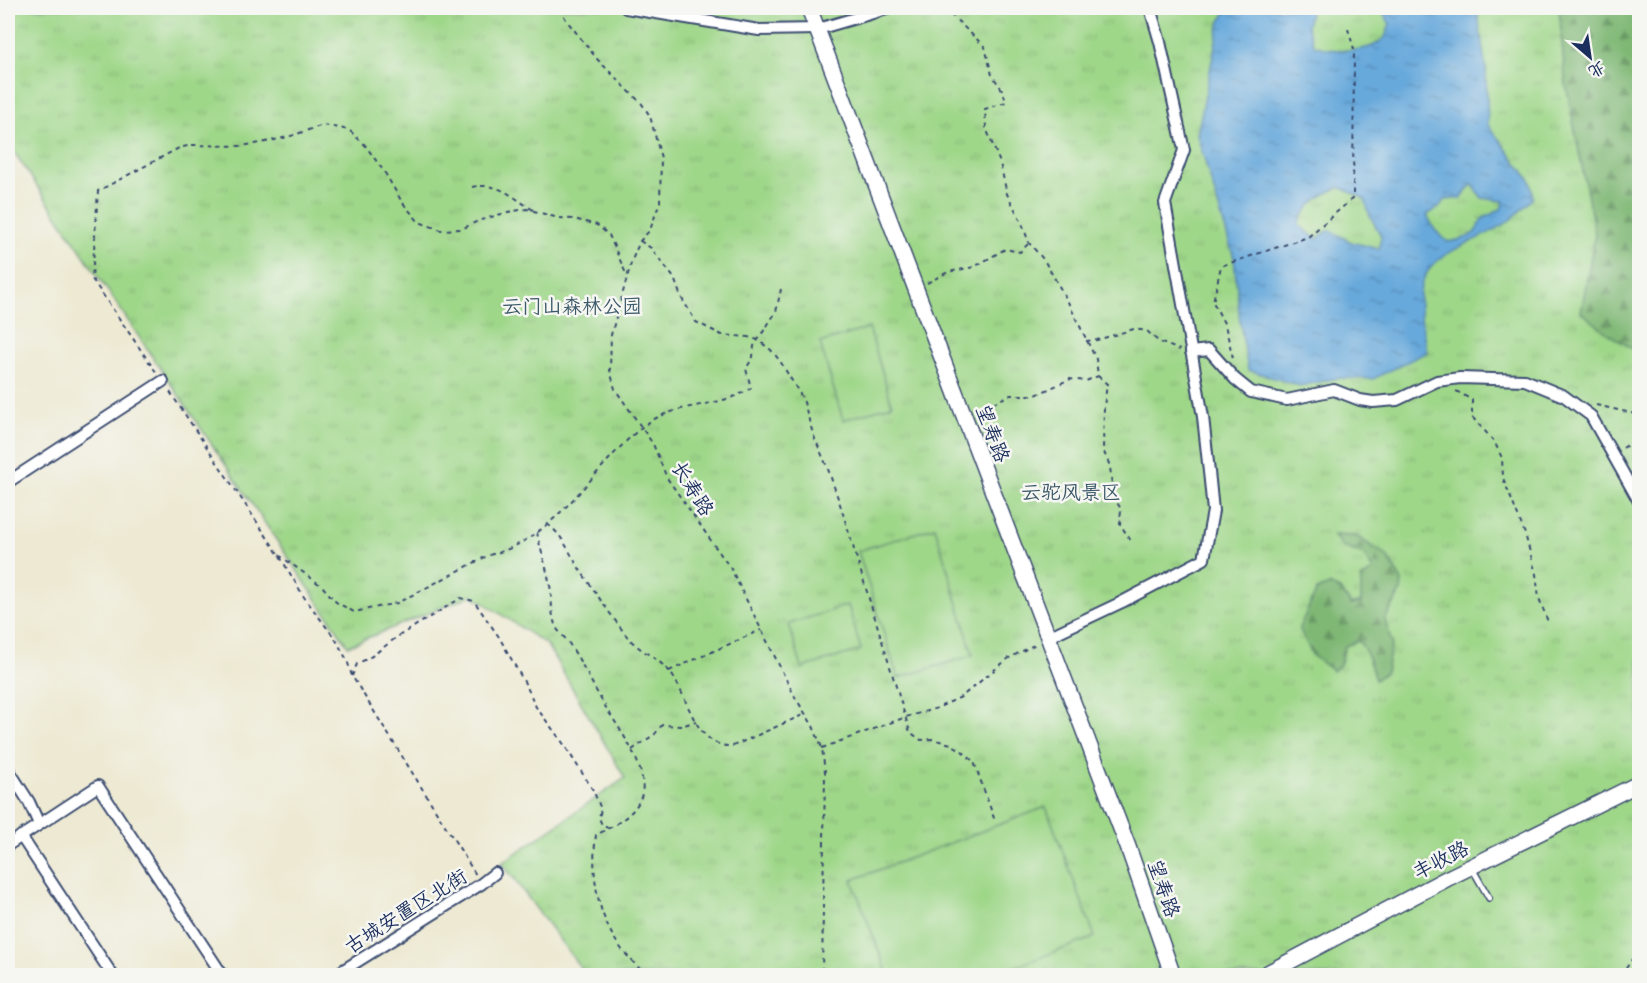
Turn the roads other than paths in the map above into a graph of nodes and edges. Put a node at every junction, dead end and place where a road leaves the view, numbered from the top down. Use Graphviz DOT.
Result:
graph roads {
  1 [pos="626,8"];
  2 [pos="809,8"];
  3 [pos="891,8"];
  4 [pos="1150,8"];
  5 [pos="818,29"];
  6 [pos="1191,352"];
  7 [pos="163,381"];
  8 [pos="8,482"];
  9 [pos="1640,503"];
  10 [pos="1048,637"];
  11 [pos="8,769"];
  12 [pos="1640,783"];
  13 [pos="39,824"];
  14 [pos="21,836"];
  15 [pos="8,845"];
  16 [pos="1472,867"];
  17 [pos="495,873"];
  18 [pos="1489,898"];
  19 [pos="113,975"];
  20 [pos="223,975"];
  21 [pos="334,975"];
  22 [pos="1173,975"];
  23 [pos="1262,975"];
  1 -- 5 [label="street"];
  2 -- 5 [label="street, 望寿路"];
  3 -- 5 [label="street"];
  4 -- 6 [label="street"];
  5 -- 10 [label="street, 望寿路"];
  6 -- 9 [label="street"];
  6 -- 10 [label="street"];
  7 -- 8 [label="street"];
  10 -- 22 [label="street, 望寿路"];
  11 -- 13 [label="street"];
  12 -- 16 [label="street, 丰收路"];
  13 -- 14 [label="street"];
  13 -- 20 [label="street"];
  14 -- 15 [label="street"];
  14 -- 19 [label="street"];
  16 -- 18 [label="lane"];
  16 -- 23 [label="street, 丰收路"];
  17 -- 21 [label="street, 古城安置区北街"];
}
